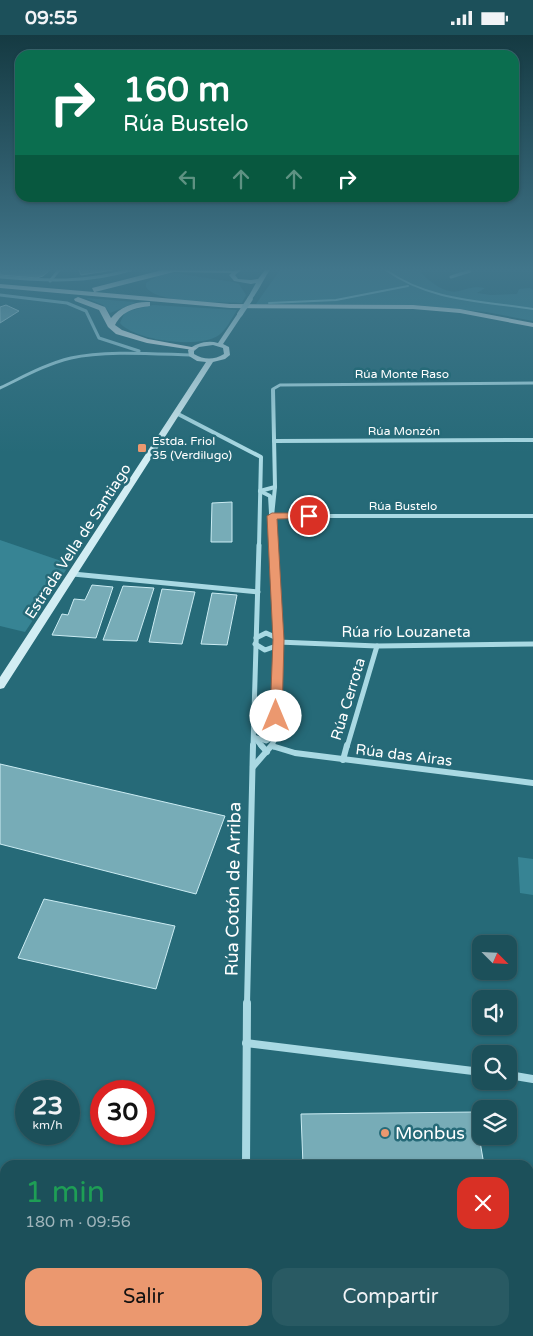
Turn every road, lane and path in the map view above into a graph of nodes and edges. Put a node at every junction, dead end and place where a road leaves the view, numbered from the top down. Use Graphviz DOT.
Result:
graph roads {
  1 [pos="95,331"];
  2 [pos="118,331"];
  3 [pos="229,331"];
  4 [pos="220,344"];
  5 [pos="192,351"];
  6 [pos="144,353"];
  7 [pos="211,360"];
  8 [pos="533,383"];
  9 [pos="0,389"];
  10 [pos="178,414"];
  11 [pos="533,440"];
  12 [pos="274,441"];
  13 [pos="275,487"];
  14 [pos="260,491"];
  15 [pos="272,516"];
  16 [pos="533,516"];
  17 [pos="73,573"];
  18 [pos="258,592"];
  19 [pos="255,641"];
  20 [pos="277,642"];
  21 [pos="533,644"];
  22 [pos="377,646"];
  23 [pos="0,685"];
  24 [pos="276,735"];
  25 [pos="254,737"];
  26 [pos="272,747"];
  27 [pos="267,752"];
  28 [pos="343,760"];
  29 [pos="253,767"];
  30 [pos="533,783"];
  31 [pos="246,1043"];
  32 [pos="472,1071"];
  33 [pos="517,1076"];
  34 [pos="533,1079"];
  35 [pos="246,1160"];
  1 -- 6 [label="street"];
  2 -- 5 [label="highway"];
  3 -- 4 [label="main road, Estrada Vella de Santiago, bridge"];
  4 -- 5 [label="main road"];
  4 -- 7 [label="main road, Estrada Vella de Santiago"];
  5 -- 6 [label="street"];
  5 -- 7 [label="main road"];
  6 -- 9 [label="street"];
  7 -- 10 [label="main road, Estrada Vella de Santiago"];
  8 -- 12 [label="street, Rúa Monte Raso"];
  10 -- 14 [label="street, Rúa Cotón de Arriba"];
  10 -- 17 [label="main road, Estrada Vella de Santiago"];
  11 -- 12 [label="street, Rúa Monzón"];
  12 -- 13 [label="street"];
  13 -- 14 [label="street"];
  13 -- 15 [label="street"];
  14 -- 15 [label="street"];
  14 -- 18 [label="street, Rúa Cotón de Arriba"];
  15 -- 16 [label="street, Rúa Bustelo"];
  15 -- 20 [label="street"];
  17 -- 18 [label="street"];
  17 -- 23 [label="main road, Estrada Vella de Santiago"];
  18 -- 19 [label="street, Rúa Cotón de Arriba"];
  19 -- 20 [label="street"];
  19 -- 20 [label="street"];
  19 -- 25 [label="street, Rúa Cotón de Arriba"];
  20 -- 22 [label="street, Rúa río Louzaneta"];
  20 -- 24 [label="street"];
  21 -- 22 [label="street, Rúa río Louzaneta"];
  22 -- 28 [label="street, Rúa Cerrota"];
  24 -- 25 [label="street"];
  24 -- 26 [label="street"];
  25 -- 27 [label="street"];
  25 -- 29 [label="street, Rúa Cotón de Arriba"];
  26 -- 27 [label="street"];
  26 -- 28 [label="street, Rúa das Airas"];
  27 -- 29 [label="street"];
  28 -- 30 [label="street, Rúa das Airas"];
  29 -- 31 [label="street, Rúa Cotón de Arriba"];
  31 -- 32 [label="street"];
  31 -- 35 [label="street, Rúa Cotón de Arriba"];
  33 -- 34 [label="street"];
}
